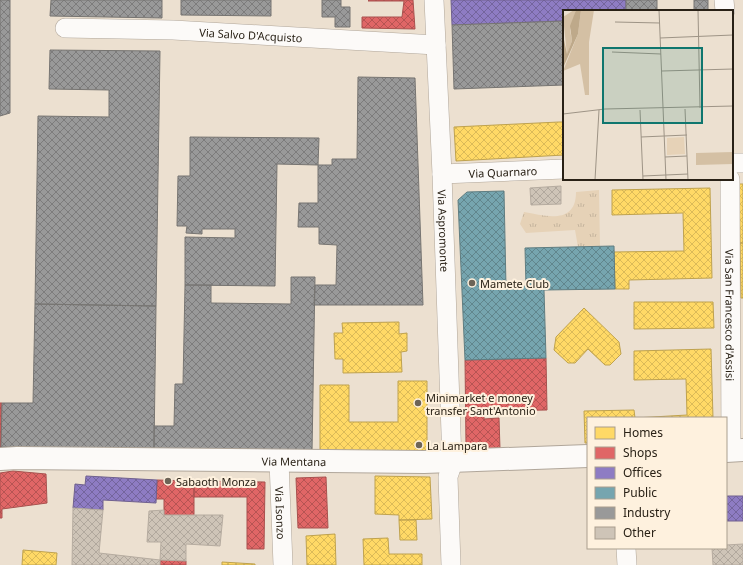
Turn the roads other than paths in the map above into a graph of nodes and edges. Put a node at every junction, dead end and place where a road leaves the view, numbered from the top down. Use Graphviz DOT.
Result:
graph roads {
  1 [pos="434,0"];
  2 [pos="724,0"];
  3 [pos="725,10"];
  4 [pos="65,28"];
  5 [pos="436,45"];
  6 [pos="563,169"];
  7 [pos="442,174"];
  8 [pos="730,180"];
  9 [pos="733,451"];
  10 [pos="587,456"];
  11 [pos="0,459"];
  12 [pos="279,461"];
  13 [pos="452,462"];
  14 [pos="626,549"];
  15 [pos="283,565"];
  16 [pos="451,565"];
  17 [pos="626,565"];
  1 -- 5 [label="street, Via Aspromonte"];
  2 -- 3 [label="street"];
  4 -- 5 [label="street, Via Salvo D'Acquisto"];
  5 -- 7 [label="street, Via Aspromonte"];
  6 -- 7 [label="street, Via Quarnaro"];
  7 -- 13 [label="street, Via Aspromonte"];
  8 -- 9 [label="street, Via San Francesco d'Assisi"];
  10 -- 13 [label="street, Via Mentana"];
  11 -- 12 [label="street, Via Mentana"];
  12 -- 13 [label="street, Via Mentana"];
  12 -- 15 [label="street, Via Isonzo"];
  13 -- 16 [label="street, Via Aspromonte"];
  14 -- 17 [label="street"];
}
